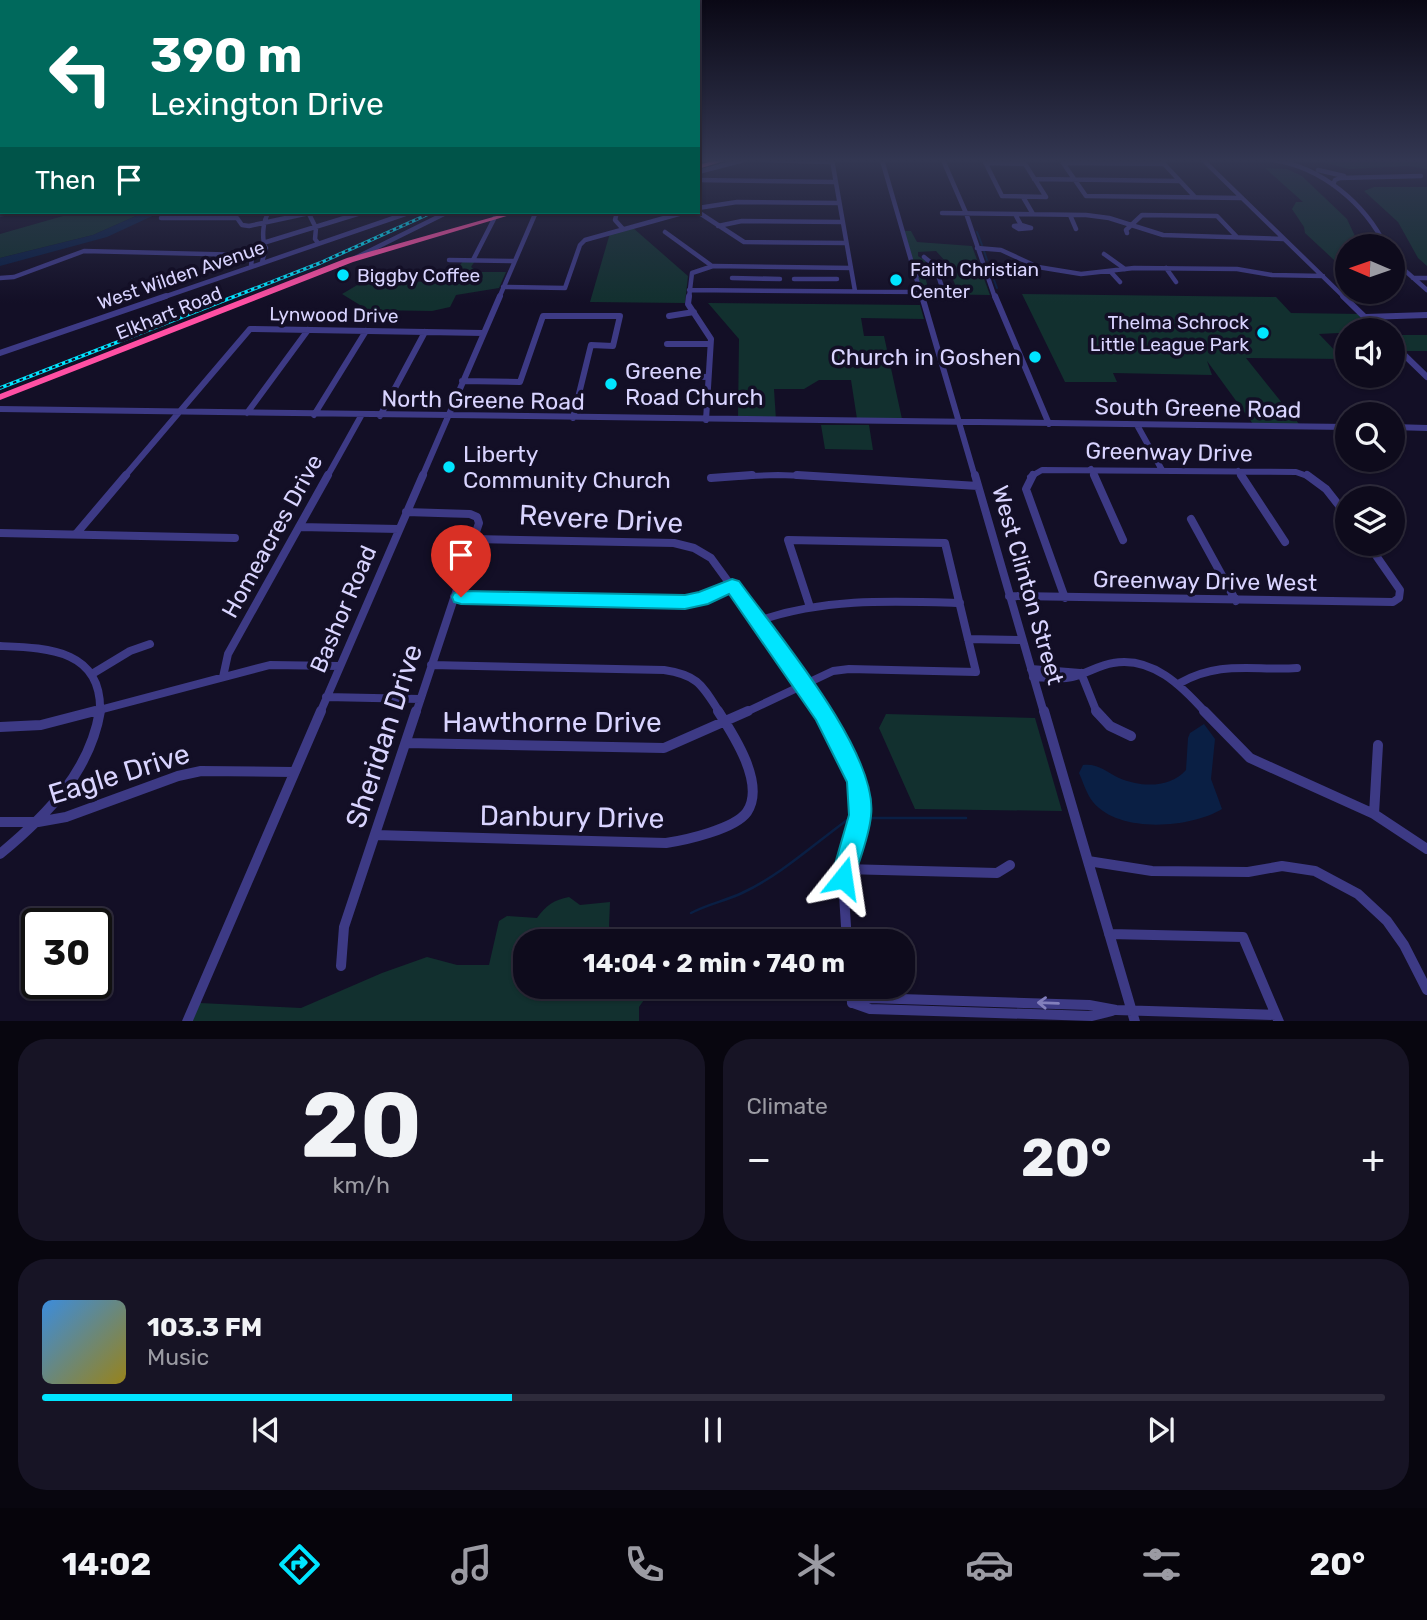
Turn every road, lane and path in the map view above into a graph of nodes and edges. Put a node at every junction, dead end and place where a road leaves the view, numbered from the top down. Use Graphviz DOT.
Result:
graph roads {
  1 [pos="840,208"];
  2 [pos="896,208"];
  3 [pos="964,208"];
  4 [pos="1029,208"];
  5 [pos="1251,208"];
  6 [pos="1360,208"];
  7 [pos="700,212"];
  8 [pos="942,213"];
  9 [pos="966,213"];
  10 [pos="188,214"];
  11 [pos="218,214"];
  12 [pos="268,214"];
  13 [pos="304,214"];
  14 [pos="311,214"];
  15 [pos="359,214"];
  16 [pos="398,214"];
  17 [pos="400,214"];
  18 [pos="444,214"];
  19 [pos="508,214"];
  20 [pos="535,214"];
  21 [pos="616,214"];
  22 [pos="679,214"];
  23 [pos="1015,214"];
  24 [pos="1033,214"];
  25 [pos="1069,215"];
  26 [pos="495,217"];
  27 [pos="161,218"];
  28 [pos="183,218"];
  29 [pos="214,218"];
  30 [pos="842,222"];
  31 [pos="266,224"];
  32 [pos="1021,225"];
  33 [pos="1129,225"];
  34 [pos="718,226"];
  35 [pos="316,228"];
  36 [pos="623,229"];
  37 [pos="1076,229"];
  38 [pos="665,232"];
  39 [pos="1127,233"];
  40 [pos="1379,234"];
  41 [pos="1237,237"];
  42 [pos="335,239"];
  43 [pos="1284,239"];
  44 [pos="317,242"];
  45 [pos="263,243"];
  46 [pos="846,243"];
  47 [pos="388,245"];
  48 [pos="977,248"];
  49 [pos="1104,254"];
  50 [pos="924,257"];
  51 [pos="274,258"];
  52 [pos="449,260"];
  53 [pos="473,260"];
  54 [pos="515,261"];
  55 [pos="262,262"];
  56 [pos="251,266"];
  57 [pos="713,267"];
  58 [pos="756,267"];
  59 [pos="816,268"];
  60 [pos="851,268"];
  61 [pos="1166,268"];
  62 [pos="1125,269"];
  63 [pos="1110,271"];
  64 [pos="1405,271"];
  65 [pos="950,274"];
  66 [pos="915,275"];
  67 [pos="940,275"];
  68 [pos="1323,276"];
  69 [pos="0,278"];
  70 [pos="732,278"];
  71 [pos="756,278"];
  72 [pos="1412,278"];
  73 [pos="1427,278"];
  74 [pos="780,279"];
  75 [pos="793,279"];
  76 [pos="817,279"];
  77 [pos="837,279"];
  78 [pos="1121,282"];
  79 [pos="1176,282"];
  80 [pos="503,287"];
  81 [pos="942,287"];
  82 [pos="689,290"];
  83 [pos="1427,290"];
  84 [pos="756,291"];
  85 [pos="818,291"];
  86 [pos="855,291"];
  87 [pos="920,292"];
  88 [pos="694,312"];
  89 [pos="669,316"];
  90 [pos="1427,316"];
  91 [pos="1365,317"];
  92 [pos="308,330"];
  93 [pos="366,331"];
  94 [pos="425,332"];
  95 [pos="483,333"];
  96 [pos="667,344"];
  97 [pos="710,344"];
  98 [pos="0,353"];
  99 [pos="1405,356"];
  100 [pos="655,376"];
  101 [pos="709,376"];
  102 [pos="1427,377"];
  103 [pos="462,381"];
  104 [pos="0,397"];
  105 [pos="0,409"];
  106 [pos="180,412"];
  107 [pos="247,413"];
  108 [pos="314,415"];
  109 [pos="361,416"];
  110 [pos="380,416"];
  111 [pos="446,417"];
  112 [pos="573,418"];
  113 [pos="706,420"];
  114 [pos="960,423"];
  115 [pos="1049,424"];
  116 [pos="1137,425"];
  117 [pos="1335,427"];
  118 [pos="1405,427"];
  119 [pos="1427,428"];
  120 [pos="1091,469"];
  121 [pos="1162,470"];
  122 [pos="1238,471"];
  123 [pos="711,478"];
  124 [pos="978,486"];
  125 [pos="1335,500"];
  126 [pos="406,512"];
  127 [pos="1191,519"];
  128 [pos="299,527"];
  129 [pos="399,529"];
  130 [pos="0,533"];
  131 [pos="76,534"];
  132 [pos="234,538"];
  133 [pos="473,539"];
  134 [pos="1123,540"];
  135 [pos="1285,542"];
  136 [pos="1377,556"];
  137 [pos="732,586"];
  138 [pos="1009,596"];
  139 [pos="454,597"];
  140 [pos="1065,598"];
  141 [pos="1236,601"];
  142 [pos="960,603"];
  143 [pos="809,604"];
  144 [pos="758,621"];
  145 [pos="968,639"];
  146 [pos="1022,640"];
  147 [pos="150,644"];
  148 [pos="0,646"];
  149 [pos="431,665"];
  150 [pos="339,666"];
  151 [pos="1297,668"];
  152 [pos="1032,673"];
  153 [pos="1081,673"];
  154 [pos="92,674"];
  155 [pos="223,677"];
  156 [pos="803,683"];
  157 [pos="1180,683"];
  158 [pos="326,697"];
  159 [pos="420,699"];
  160 [pos="101,709"];
  161 [pos="726,721"];
  162 [pos="0,727"];
  163 [pos="1131,736"];
  164 [pos="405,743"];
  165 [pos="1378,745"];
  166 [pos="293,772"];
  167 [pos="1374,814"];
  168 [pos="0,822"];
  169 [pos="38,822"];
  170 [pos="375,835"];
  171 [pos="1427,849"];
  172 [pos="0,854"];
  173 [pos="1087,861"];
  174 [pos="1010,865"];
  175 [pos="844,869"];
  176 [pos="846,929"];
  177 [pos="1109,934"];
  178 [pos="341,966"];
  179 [pos="1427,990"];
  180 [pos="852,999"];
  181 [pos="1133,1016"];
  182 [pos="1278,1018"];
  183 [pos="187,1021"];
  1 -- 30 [label="street"];
  2 -- 66 [label="street, West Clinton Street"];
  3 -- 9 [label="street"];
  4 -- 24 [label="street"];
  5 -- 43 [label="street"];
  6 -- 40 [label="street"];
  7 -- 34 [label="street"];
  8 -- 9 [label="street"];
  9 -- 23 [label="street"];
  9 -- 48 [label="street"];
  10 -- 28 [label="street"];
  11 -- 29 [label="street"];
  12 -- 31 [label="street"];
  13 -- 31 [label="street"];
  14 -- 35 [label="street"];
  15 -- 35 [label="street"];
  16 -- 44 [label="street"];
  17 -- 42 [label="street, West Wilden Avenue"];
  18 -- 47 [label="street"];
  19 -- 26 [label="highway, Elkhart Road"];
  20 -- 54 [label="street, Bashor Road"];
  21 -- 36 [label="street"];
  22 -- 36 [label="street"];
  23 -- 24 [label="street"];
  23 -- 32 [label="street"];
  24 -- 25 [label="street"];
  25 -- 33 [label="street"];
  25 -- 37 [label="street"];
  26 -- 47 [label="highway, Elkhart Road"];
  26 -- 53 [label="street"];
  27 -- 28 [label="street"];
  28 -- 29 [label="street"];
  29 -- 31 [label="street"];
  30 -- 34 [label="street"];
  30 -- 46 [label="street"];
  31 -- 45 [label="street"];
  33 -- 39 [label="street"];
  33 -- 41 [label="street"];
  33 -- 41 [label="street"];
  34 -- 46 [label="street"];
  35 -- 44 [label="street"];
  35 -- 45 [label="street"];
  36 -- 80 [label="street"];
  38 -- 57 [label="street"];
  41 -- 43 [label="street"];
  42 -- 44 [label="street, West Wilden Avenue"];
  42 -- 51 [label="street"];
  43 -- 68 [label="street"];
  44 -- 51 [label="street, West Wilden Avenue"];
  45 -- 55 [label="street"];
  46 -- 60 [label="street"];
  47 -- 104 [label="highway, Elkhart Road"];
  48 -- 63 [label="street"];
  48 -- 115 [label="street"];
  49 -- 62 [label="street"];
  50 -- 67 [label="street"];
  51 -- 55 [label="street, West Wilden Avenue"];
  52 -- 53 [label="street"];
  53 -- 54 [label="street"];
  54 -- 80 [label="street, Bashor Road"];
  55 -- 56 [label="street, West Wilden Avenue"];
  56 -- 69 [label="street"];
  56 -- 98 [label="street, West Wilden Avenue"];
  57 -- 58 [label="street"];
  57 -- 82 [label="street"];
  58 -- 59 [label="street"];
  58 -- 71 [label="street"];
  59 -- 60 [label="street"];
  59 -- 76 [label="street"];
  60 -- 86 [label="street"];
  61 -- 62 [label="street"];
  61 -- 68 [label="street"];
  61 -- 79 [label="street"];
  62 -- 63 [label="street"];
  63 -- 78 [label="street"];
  64 -- 72 [label="street"];
  65 -- 67 [label="street"];
  66 -- 67 [label="street"];
  66 -- 87 [label="street, West Clinton Street"];
  67 -- 81 [label="street"];
  68 -- 91 [label="street"];
  70 -- 71 [label="street"];
  71 -- 74 [label="street"];
  71 -- 84 [label="street"];
  72 -- 73 [label="street"];
  72 -- 83 [label="street"];
  75 -- 76 [label="street"];
  76 -- 77 [label="street"];
  76 -- 85 [label="street"];
  80 -- 95 [label="street, Bashor Road"];
  82 -- 84 [label="street"];
  82 -- 88 [label="street"];
  84 -- 85 [label="street"];
  85 -- 86 [label="street"];
  86 -- 87 [label="street"];
  87 -- 114 [label="street, West Clinton Street"];
  88 -- 89 [label="street"];
  88 -- 97 [label="street"];
  90 -- 91 [label="street"];
  92 -- 93 [label="street, Lynwood Drive"];
  92 -- 106 [label="street, Lynwood Drive"];
  92 -- 107 [label="street"];
  93 -- 94 [label="street, Lynwood Drive"];
  93 -- 108 [label="street"];
  94 -- 95 [label="street, Lynwood Drive"];
  94 -- 110 [label="street"];
  95 -- 103 [label="street, Bashor Road"];
  96 -- 97 [label="street"];
  97 -- 101 [label="street"];
  99 -- 102 [label="street"];
  100 -- 101 [label="street"];
  101 -- 113 [label="street"];
  103 -- 111 [label="street, Bashor Road"];
  103 -- 112 [label="street"];
  105 -- 106 [label="street, North Greene Road"];
  106 -- 107 [label="street, North Greene Road"];
  106 -- 131 [label="street"];
  107 -- 108 [label="street, North Greene Road"];
  108 -- 109 [label="street, North Greene Road"];
  109 -- 110 [label="street, North Greene Road"];
  109 -- 128 [label="street, Homeacres Drive"];
  110 -- 111 [label="street, North Greene Road"];
  111 -- 112 [label="street, North Greene Road"];
  111 -- 126 [label="street, Bashor Road"];
  112 -- 113 [label="street, North Greene Road"];
  113 -- 114 [label="street, North Greene Road"];
  114 -- 115 [label="street, North Greene Road"];
  114 -- 124 [label="street, West Clinton Street"];
  115 -- 116 [label="street, South Greene Road"];
  116 -- 117 [label="street, South Greene Road"];
  116 -- 121 [label="street"];
  118 -- 119 [label="street"];
  120 -- 121 [label="street, Greenway Drive"];
  120 -- 134 [label="street"];
  120 -- 140 [label="street, Greenway Drive"];
  121 -- 122 [label="street, Greenway Drive"];
  122 -- 125 [label="street, Greenway Drive"];
  122 -- 135 [label="street"];
  123 -- 124 [label="street"];
  124 -- 138 [label="street, West Clinton Street"];
  126 -- 129 [label="street, Bashor Road"];
  126 -- 133 [label="street, Sheridan Drive"];
  127 -- 141 [label="street"];
  128 -- 129 [label="street"];
  128 -- 155 [label="street, Homeacres Drive"];
  129 -- 150 [label="street, Bashor Road"];
  130 -- 131 [label="street"];
  131 -- 132 [label="street"];
  133 -- 137 [label="street, Revere Drive"];
  133 -- 139 [label="street, Sheridan Drive"];
  136 -- 141 [label="street, Greenway Drive West"];
  137 -- 139 [label="street"];
  137 -- 144 [label="street, Revere Drive"];
  138 -- 140 [label="street, Greenway Drive West"];
  138 -- 146 [label="street, West Clinton Street"];
  139 -- 149 [label="street, Sheridan Drive"];
  140 -- 141 [label="street, Greenway Drive West"];
  142 -- 143 [label="street"];
  142 -- 143 [label="street"];
  142 -- 145 [label="street"];
  143 -- 144 [label="street"];
  144 -- 156 [label="street, Revere Drive"];
  145 -- 146 [label="street"];
  145 -- 156 [label="street, Hawthorne Drive"];
  146 -- 152 [label="street, West Clinton Street"];
  147 -- 154 [label="street"];
  148 -- 154 [label="street"];
  149 -- 159 [label="street, Sheridan Drive"];
  149 -- 161 [label="street, Danbury Drive"];
  150 -- 155 [label="street"];
  150 -- 158 [label="street, Bashor Road"];
  151 -- 157 [label="street"];
  152 -- 153 [label="street"];
  152 -- 173 [label="street, West Clinton Street"];
  153 -- 157 [label="street"];
  153 -- 163 [label="street"];
  154 -- 160 [label="street"];
  155 -- 160 [label="street"];
  156 -- 161 [label="street, Hawthorne Drive"];
  156 -- 175 [label="street, Revere Drive"];
  157 -- 167 [label="street"];
  158 -- 159 [label="street"];
  158 -- 166 [label="street, Bashor Road"];
  159 -- 164 [label="street, Sheridan Drive"];
  160 -- 162 [label="street"];
  160 -- 169 [label="street"];
  161 -- 164 [label="street, Hawthorne Drive"];
  161 -- 170 [label="street, Danbury Drive"];
  164 -- 170 [label="street, Sheridan Drive"];
  165 -- 167 [label="street"];
  166 -- 169 [label="street, Eagle Drive"];
  166 -- 183 [label="street, Bashor Road"];
  167 -- 171 [label="street"];
  168 -- 169 [label="street, Eagle Drive"];
  169 -- 172 [label="street"];
  170 -- 178 [label="street, Sheridan Drive"];
  173 -- 177 [label="street, West Clinton Street"];
  173 -- 179 [label="street"];
  174 -- 175 [label="street"];
  175 -- 176 [label="street, Revere Drive"];
  177 -- 181 [label="street, West Clinton Street"];
  177 -- 182 [label="street"];
  180 -- 181 [label="street"];
  181 -- 182 [label="street"];
}
